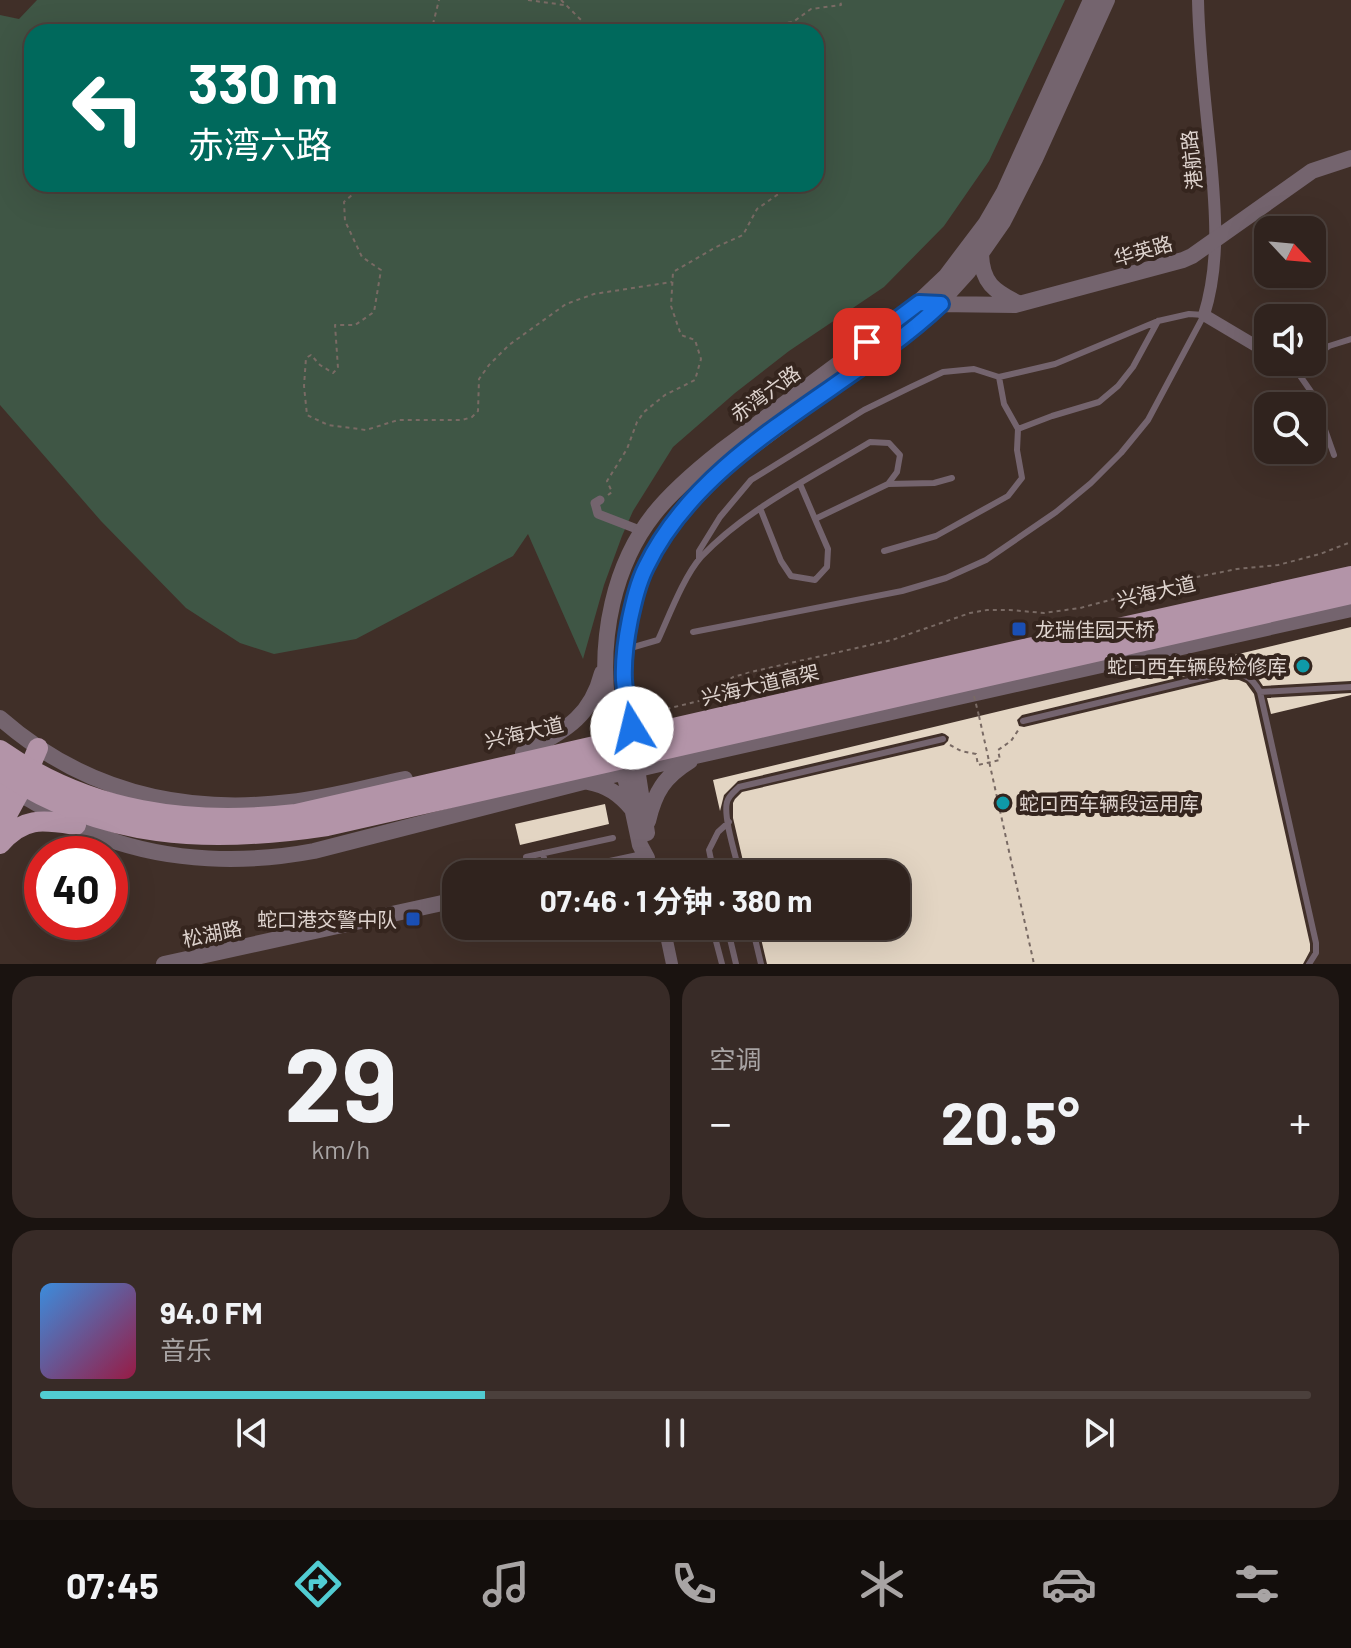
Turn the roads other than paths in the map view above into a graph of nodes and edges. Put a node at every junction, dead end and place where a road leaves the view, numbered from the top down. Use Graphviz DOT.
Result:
graph roads {
  1 [pos="1091,0"];
  2 [pos="1107,0"];
  3 [pos="1198,0"];
  4 [pos="1351,158"];
  5 [pos="1216,240"];
  6 [pos="981,254"];
  7 [pos="919,303"];
  8 [pos="941,304"];
  9 [pos="1021,304"];
  10 [pos="1204,315"];
  11 [pos="1158,321"];
  12 [pos="1351,339"];
  13 [pos="1254,345"];
  14 [pos="1326,348"];
  15 [pos="1305,376"];
  16 [pos="999,377"];
  17 [pos="1018,429"];
  18 [pos="1334,455"];
  19 [pos="952,478"];
  20 [pos="800,484"];
  21 [pos="888,484"];
  22 [pos="600,500"];
  23 [pos="760,508"];
  24 [pos="815,519"];
  25 [pos="642,531"];
  26 [pos="884,551"];
  27 [pos="699,559"];
  28 [pos="1351,568"];
  29 [pos="1351,576"];
  30 [pos="1351,594"];
  31 [pos="1351,609"];
  32 [pos="693,632"];
  33 [pos="625,650"];
  34 [pos="605,660"];
  35 [pos="1351,687"];
  36 [pos="1260,692"];
  37 [pos="0,718"];
  38 [pos="1023,721"];
  39 [pos="632,728"];
  40 [pos="613,732"];
  41 [pos="943,739"];
  42 [pos="38,748"];
  43 [pos="0,750"];
  44 [pos="523,753"];
  45 [pos="702,754"];
  46 [pos="631,770"];
  47 [pos="583,782"];
  48 [pos="5,786"];
  49 [pos="632,809"];
  50 [pos="729,822"];
  51 [pos="0,828"];
  52 [pos="646,829"];
  53 [pos="69,832"];
  54 [pos="613,838"];
  55 [pos="0,844"];
  56 [pos="543,853"];
  57 [pos="526,857"];
  58 [pos="544,860"];
  59 [pos="646,860"];
  60 [pos="650,860"];
  61 [pos="711,860"];
  62 [pos="737,860"];
  63 [pos="442,903"];
  64 [pos="667,940"];
  65 [pos="716,940"];
  66 [pos="730,940"];
  67 [pos="755,940"];
  68 [pos="164,964"];
  69 [pos="672,964"];
  70 [pos="722,964"];
  71 [pos="736,964"];
  72 [pos="761,964"];
  73 [pos="1309,964"];
  1 -- 7 [label="street, 赤湾六路"];
  2 -- 6 [label="street, 赤湾六路"];
  3 -- 5 [label="street, 港航路"];
  4 -- 5 [label="street, 华英路"];
  5 -- 9 [label="street, 华英路"];
  5 -- 10 [label="street, 港航路"];
  6 -- 8 [label="street, 赤湾六路"];
  6 -- 9 [label="street"];
  7 -- 8 [label="street, 华英路"];
  7 -- 25 [label="street, 赤湾六路"];
  8 -- 9 [label="street, 华英路"];
  8 -- 33 [label="street, 赤湾六路"];
  10 -- 11 [label="lane"];
  10 -- 13 [label="street"];
  10 -- 32 [label="lane"];
  11 -- 16 [label="lane"];
  11 -- 17 [label="lane"];
  12 -- 14 [label="lane"];
  15 -- 18 [label="lane"];
  16 -- 17 [label="lane"];
  16 -- 27 [label="lane"];
  17 -- 26 [label="lane"];
  19 -- 21 [label="lane"];
  20 -- 21 [label="lane"];
  20 -- 23 [label="lane"];
  20 -- 24 [label="lane"];
  21 -- 24 [label="lane"];
  22 -- 25 [label="street"];
  23 -- 24 [label="lane"];
  23 -- 27 [label="lane"];
  25 -- 34 [label="street, 赤湾六路"];
  27 -- 33 [label="lane"];
  28 -- 39 [label="street, 兴海大道"];
  29 -- 43 [label="main road, 兴海大道高架, bridge"];
  30 -- 48 [label="main road, bridge"];
  31 -- 45 [label="street"];
  33 -- 39 [label="street, 赤湾六路"];
  34 -- 40 [label="street, 赤湾六路"];
  34 -- 44 [label="street"];
  35 -- 36 [label="lane"];
  36 -- 38 [label="lane"];
  36 -- 73 [label="lane"];
  37 -- 42 [label="street, 兴海大道"];
  39 -- 40 [label="street, 兴海大道"];
  39 -- 46 [label="street, 赤湾六路"];
  40 -- 44 [label="street, 兴海大道"];
  40 -- 46 [label="street, 赤湾六路"];
  41 -- 62 [label="lane"];
  42 -- 44 [label="street, 兴海大道"];
  42 -- 48 [label="main road"];
  45 -- 46 [label="street"];
  45 -- 52 [label="street"];
  46 -- 47 [label="street"];
  46 -- 49 [label="street"];
  46 -- 52 [label="street"];
  47 -- 49 [label="street"];
  47 -- 53 [label="street"];
  48 -- 51 [label="main road"];
  48 -- 53 [label="street"];
  49 -- 59 [label="street"];
  50 -- 61 [label="lane"];
  52 -- 60 [label="street"];
  53 -- 55 [label="main road"];
  54 -- 56 [label="lane"];
  56 -- 57 [label="lane"];
  56 -- 58 [label="lane"];
  63 -- 68 [label="street, 松湖路"];
  64 -- 69 [label="street"];
  65 -- 70 [label="lane"];
  66 -- 71 [label="lane"];
  67 -- 72 [label="lane"];
}
